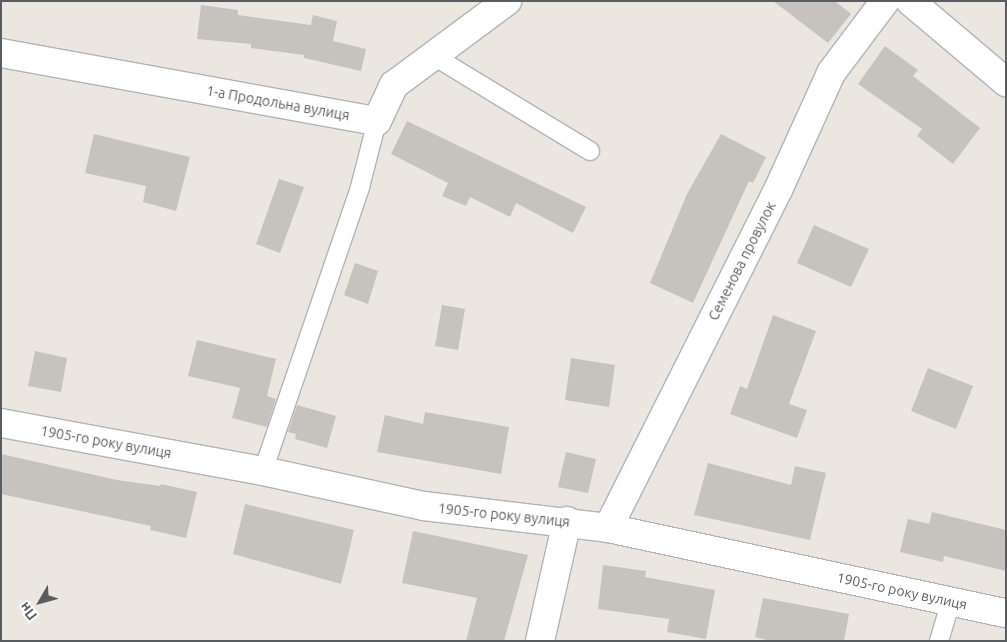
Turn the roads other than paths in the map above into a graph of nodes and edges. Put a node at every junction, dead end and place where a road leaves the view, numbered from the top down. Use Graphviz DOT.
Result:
graph roads {
  1 [pos="507,1"];
  2 [pos="885,1"];
  3 [pos="910,1"];
  4 [pos="1,53"];
  5 [pos="432,55"];
  6 [pos="1006,82"];
  7 [pos="377,121"];
  8 [pos="590,151"];
  9 [pos="1,423"];
  10 [pos="263,471"];
  11 [pos="567,521"];
  12 [pos="608,528"];
  13 [pos="951,601"];
  14 [pos="1006,613"];
  15 [pos="540,641"];
  16 [pos="939,641"];
  1 -- 5 [label="street"];
  2 -- 12 [label="street, Семенова провулок"];
  3 -- 6 [label="street"];
  4 -- 7 [label="street, 1-а Продольна вулиця"];
  5 -- 7 [label="street"];
  5 -- 8 [label="lane"];
  7 -- 10 [label="lane"];
  9 -- 10 [label="street, 1905-го року вулиця"];
  10 -- 11 [label="street, 1905-го року вулиця"];
  11 -- 12 [label="street, 1905-го року вулиця"];
  11 -- 15 [label="street"];
  12 -- 13 [label="street, 1905-го року вулиця"];
  13 -- 14 [label="street, 1905-го року вулиця"];
  13 -- 16 [label="lane"];
}
